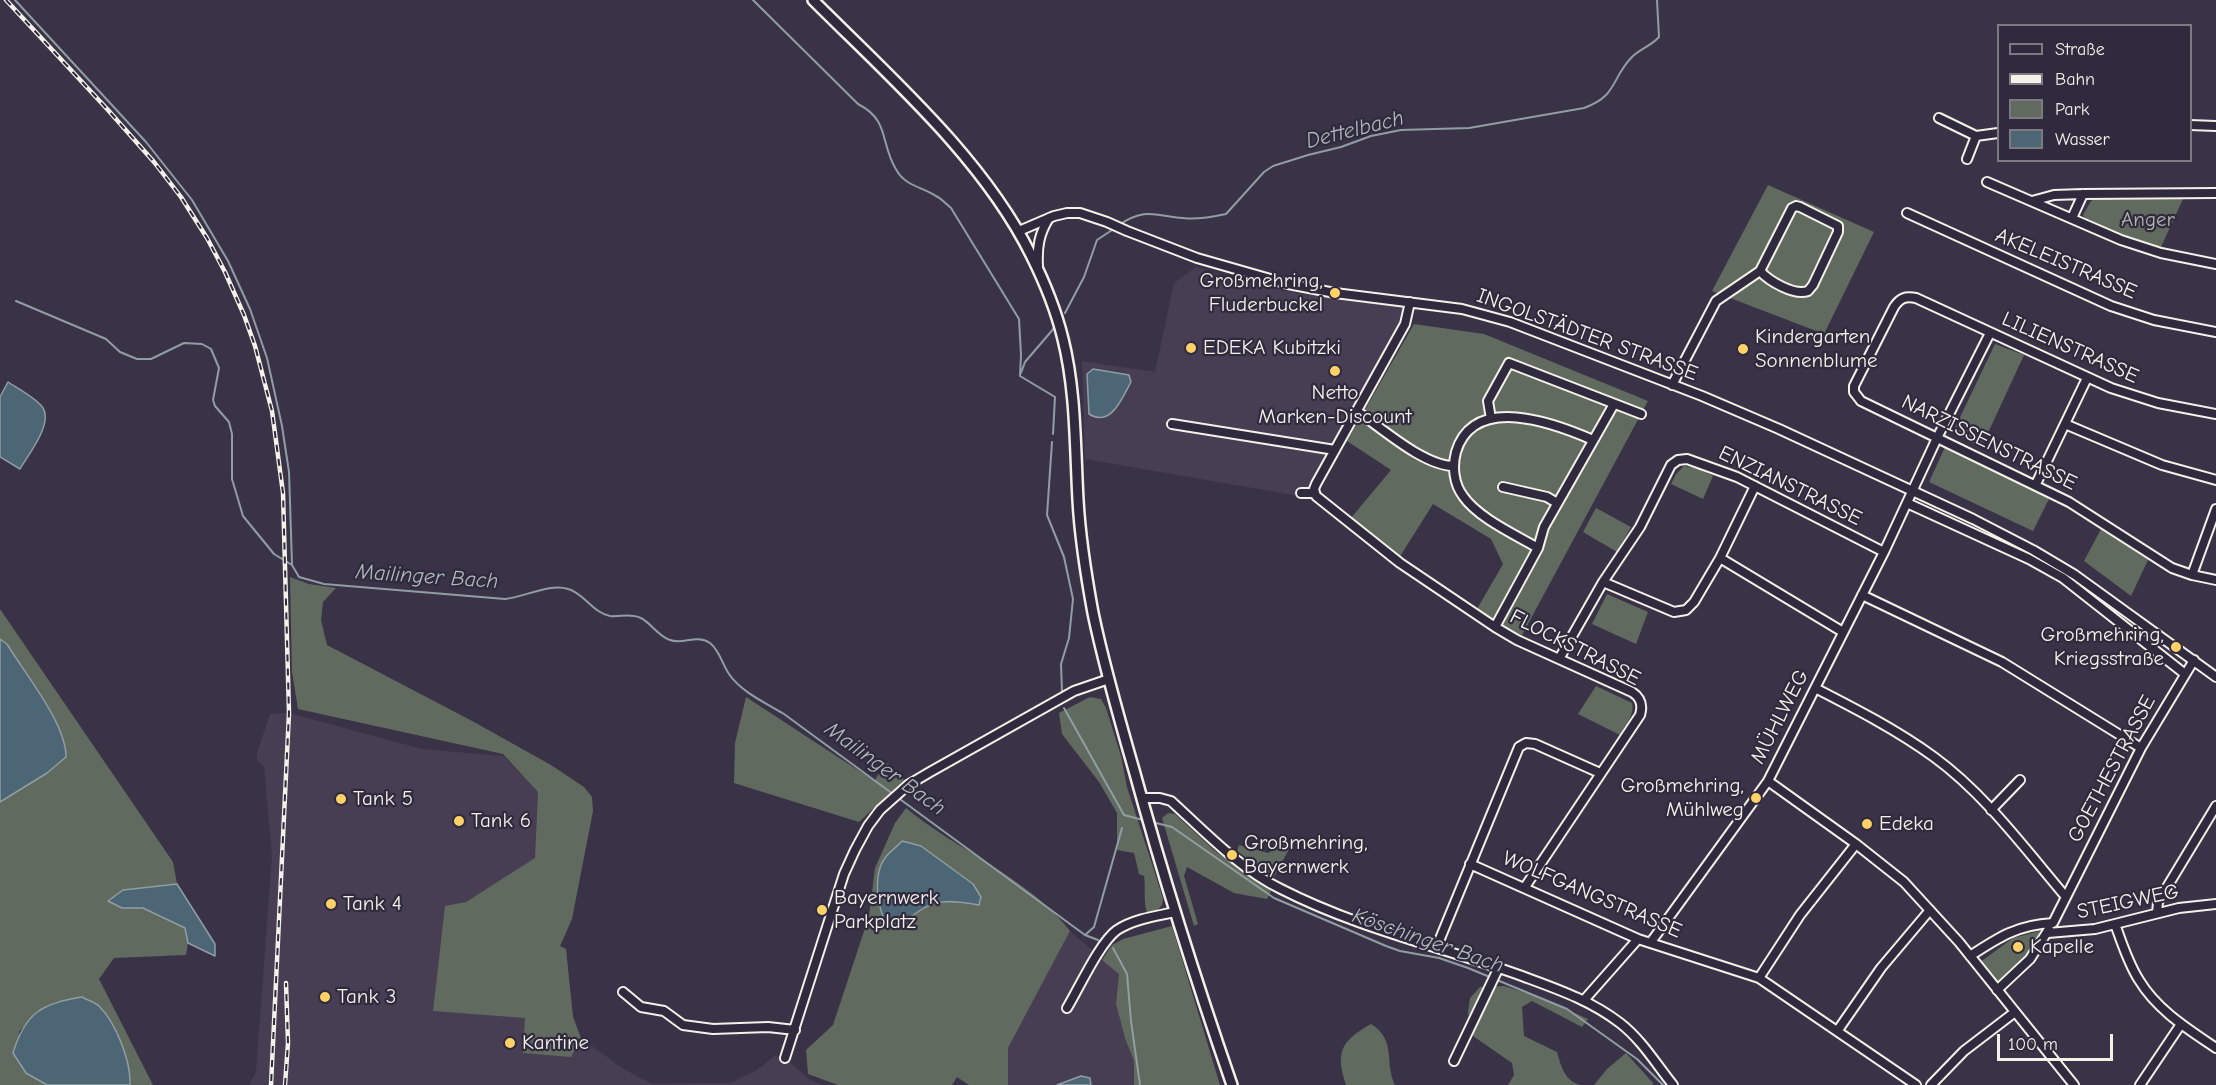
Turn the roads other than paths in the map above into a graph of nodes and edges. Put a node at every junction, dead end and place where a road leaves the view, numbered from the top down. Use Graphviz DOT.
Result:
graph roads {
  1 [pos="813,0"];
  2 [pos="1940,118"];
  3 [pos="2192,125"];
  4 [pos="2216,126"];
  5 [pos="1997,133"];
  6 [pos="1976,136"];
  7 [pos="1966,159"];
  8 [pos="1987,182"];
  9 [pos="2083,194"];
  10 [pos="2216,194"];
  11 [pos="2032,201"];
  12 [pos="1907,213"];
  13 [pos="1050,217"];
  14 [pos="2072,218"];
  15 [pos="1019,231"];
  16 [pos="2216,264"];
  17 [pos="1760,271"];
  18 [pos="1039,272"];
  19 [pos="1916,298"];
  20 [pos="1410,302"];
  21 [pos="2216,332"];
  22 [pos="1990,333"];
  23 [pos="2087,378"];
  24 [pos="1672,385"];
  25 [pos="1614,404"];
  26 [pos="1358,412"];
  27 [pos="1641,414"];
  28 [pos="2216,414"];
  29 [pos="1491,418"];
  30 [pos="1172,424"];
  31 [pos="2065,424"];
  32 [pos="1937,438"];
  33 [pos="1593,440"];
  34 [pos="1335,450"];
  35 [pos="1454,466"];
  36 [pos="2216,480"];
  37 [pos="2036,484"];
  38 [pos="1755,486"];
  39 [pos="1503,487"];
  40 [pos="1913,490"];
  41 [pos="1314,493"];
  42 [pos="1301,494"];
  43 [pos="1557,503"];
  44 [pos="1907,503"];
  45 [pos="2216,508"];
  46 [pos="1538,548"];
  47 [pos="1884,552"];
  48 [pos="1720,558"];
  49 [pos="2192,575"];
  50 [pos="2216,580"];
  51 [pos="1603,582"];
  52 [pos="1862,594"];
  53 [pos="1495,627"];
  54 [pos="1843,632"];
  55 [pos="1559,659"];
  56 [pos="2194,660"];
  57 [pos="2185,674"];
  58 [pos="2216,677"];
  59 [pos="1109,679"];
  60 [pos="1815,688"];
  61 [pos="2141,748"];
  62 [pos="1600,772"];
  63 [pos="2020,780"];
  64 [pos="1768,781"];
  65 [pos="1142,798"];
  66 [pos="2216,806"];
  67 [pos="1991,810"];
  68 [pos="1856,844"];
  69 [pos="1470,864"];
  70 [pos="1525,887"];
  71 [pos="2066,897"];
  72 [pos="2216,904"];
  73 [pos="1930,910"];
  74 [pos="1175,912"];
  75 [pos="2157,913"];
  76 [pos="2053,923"];
  77 [pos="2115,924"];
  78 [pos="2048,933"];
  79 [pos="1638,939"];
  80 [pos="1651,942"];
  81 [pos="1437,946"];
  82 [pos="1970,956"];
  83 [pos="1497,971"];
  84 [pos="1759,978"];
  85 [pos="1997,990"];
  86 [pos="623,992"];
  87 [pos="1585,999"];
  88 [pos="1067,1008"];
  89 [pos="2015,1012"];
  90 [pos="2181,1024"];
  91 [pos="795,1030"];
  92 [pos="1838,1030"];
  93 [pos="2216,1048"];
  94 [pos="785,1058"];
  95 [pos="1454,1061"];
  96 [pos="1232,1085"];
  97 [pos="1673,1085"];
  98 [pos="1916,1085"];
  99 [pos="1931,1085"];
  100 [pos="2074,1085"];
  101 [pos="2140,1085"];
  1 -- 15 [label="main road"];
  2 -- 6 [label="street"];
  3 -- 4 [label="street"];
  5 -- 6 [label="street"];
  6 -- 7 [label="street"];
  8 -- 11 [label="street"];
  9 -- 10 [label="street"];
  9 -- 11 [label="street"];
  9 -- 14 [label="street"];
  11 -- 14 [label="street"];
  12 -- 21 [label="street, AKELEISTRASSE"];
  13 -- 15 [label="street, INGOLSTÄDTER STRASSE"];
  13 -- 18 [label="street"];
  13 -- 20 [label="street, INGOLSTÄDTER STRASSE"];
  14 -- 16 [label="street"];
  15 -- 18 [label="main road"];
  17 -- 17 [label="street"];
  17 -- 24 [label="street"];
  18 -- 59 [label="main road"];
  19 -- 22 [label="street, LILIENSTRASSE"];
  19 -- 32 [label="street, NARZISSENSTRASSE"];
  20 -- 24 [label="street, INGOLSTÄDTER STRASSE"];
  20 -- 26 [label="street"];
  22 -- 23 [label="street, LILIENSTRASSE"];
  22 -- 32 [label="street, MÜHLWEG"];
  23 -- 28 [label="street, LILIENSTRASSE"];
  23 -- 31 [label="street"];
  24 -- 40 [label="street, INGOLSTÄDTER STRASSE"];
  25 -- 27 [label="street"];
  25 -- 29 [label="street"];
  25 -- 33 [label="street"];
  26 -- 34 [label="street"];
  26 -- 35 [label="street"];
  29 -- 33 [label="street"];
  29 -- 35 [label="street"];
  30 -- 34 [label="street"];
  31 -- 36 [label="street"];
  31 -- 37 [label="street"];
  32 -- 37 [label="street, NARZISSENSTRASSE"];
  32 -- 40 [label="street, MÜHLWEG"];
  33 -- 43 [label="street"];
  34 -- 41 [label="street"];
  35 -- 46 [label="street"];
  37 -- 49 [label="street, NARZISSENSTRASSE"];
  38 -- 47 [label="street, ENZIANSTRASSE"];
  38 -- 48 [label="street"];
  38 -- 51 [label="street, ENZIANSTRASSE"];
  39 -- 43 [label="street"];
  40 -- 44 [label="street, MÜHLWEG"];
  40 -- 56 [label="street, INGOLSTÄDTER STRASSE"];
  41 -- 42 [label="street"];
  41 -- 53 [label="street, FLOCKSTRASSE"];
  43 -- 46 [label="street"];
  44 -- 47 [label="street, MÜHLWEG"];
  44 -- 57 [label="street"];
  45 -- 49 [label="street"];
  46 -- 53 [label="street"];
  47 -- 52 [label="street, MÜHLWEG"];
  48 -- 51 [label="street"];
  48 -- 54 [label="street"];
  49 -- 50 [label="street, NARZISSENSTRASSE"];
  51 -- 55 [label="street"];
  52 -- 54 [label="street, MÜHLWEG"];
  52 -- 61 [label="street"];
  53 -- 55 [label="street, FLOCKSTRASSE"];
  54 -- 60 [label="street, MÜHLWEG"];
  55 -- 62 [label="street, FLOCKSTRASSE"];
  56 -- 57 [label="street, GOETHESTRASSE"];
  56 -- 58 [label="street, INGOLSTÄDTER STRASSE"];
  57 -- 61 [label="street, GOETHESTRASSE"];
  59 -- 65 [label="main road"];
  59 -- 91 [label="street"];
  60 -- 64 [label="street, MÜHLWEG"];
  60 -- 67 [label="street"];
  61 -- 71 [label="street, GOETHESTRASSE"];
  62 -- 69 [label="street"];
  62 -- 70 [label="street, FLOCKSTRASSE"];
  63 -- 67 [label="street"];
  64 -- 68 [label="street"];
  64 -- 80 [label="street, MÜHLWEG"];
  65 -- 74 [label="main road"];
  65 -- 81 [label="street"];
  66 -- 75 [label="street"];
  67 -- 71 [label="street"];
  68 -- 73 [label="street"];
  68 -- 84 [label="street"];
  69 -- 70 [label="street, WOLFGANGSTRASSE"];
  69 -- 81 [label="street"];
  70 -- 79 [label="street, WOLFGANGSTRASSE"];
  71 -- 76 [label="street, GOETHESTRASSE"];
  72 -- 75 [label="street, STEIGWEG"];
  73 -- 82 [label="street"];
  73 -- 92 [label="street"];
  74 -- 88 [label="street"];
  74 -- 96 [label="main road"];
  75 -- 77 [label="street, STEIGWEG"];
  76 -- 78 [label="street, GOETHESTRASSE"];
  76 -- 82 [label="street"];
  77 -- 78 [label="street, STEIGWEG"];
  77 -- 90 [label="street"];
  78 -- 85 [label="street, GOETHESTRASSE"];
  79 -- 80 [label="street, WOLFGANGSTRASSE"];
  79 -- 87 [label="street"];
  80 -- 84 [label="street, WOLFGANGSTRASSE"];
  81 -- 83 [label="street"];
  82 -- 85 [label="street"];
  83 -- 87 [label="street"];
  83 -- 95 [label="street"];
  84 -- 92 [label="street, WOLFGANGSTRASSE"];
  85 -- 89 [label="street"];
  86 -- 91 [label="street"];
  87 -- 97 [label="street"];
  89 -- 99 [label="street"];
  89 -- 100 [label="street"];
  90 -- 93 [label="street"];
  90 -- 101 [label="street"];
  91 -- 94 [label="street"];
  92 -- 98 [label="street, WOLFGANGSTRASSE"];
}
